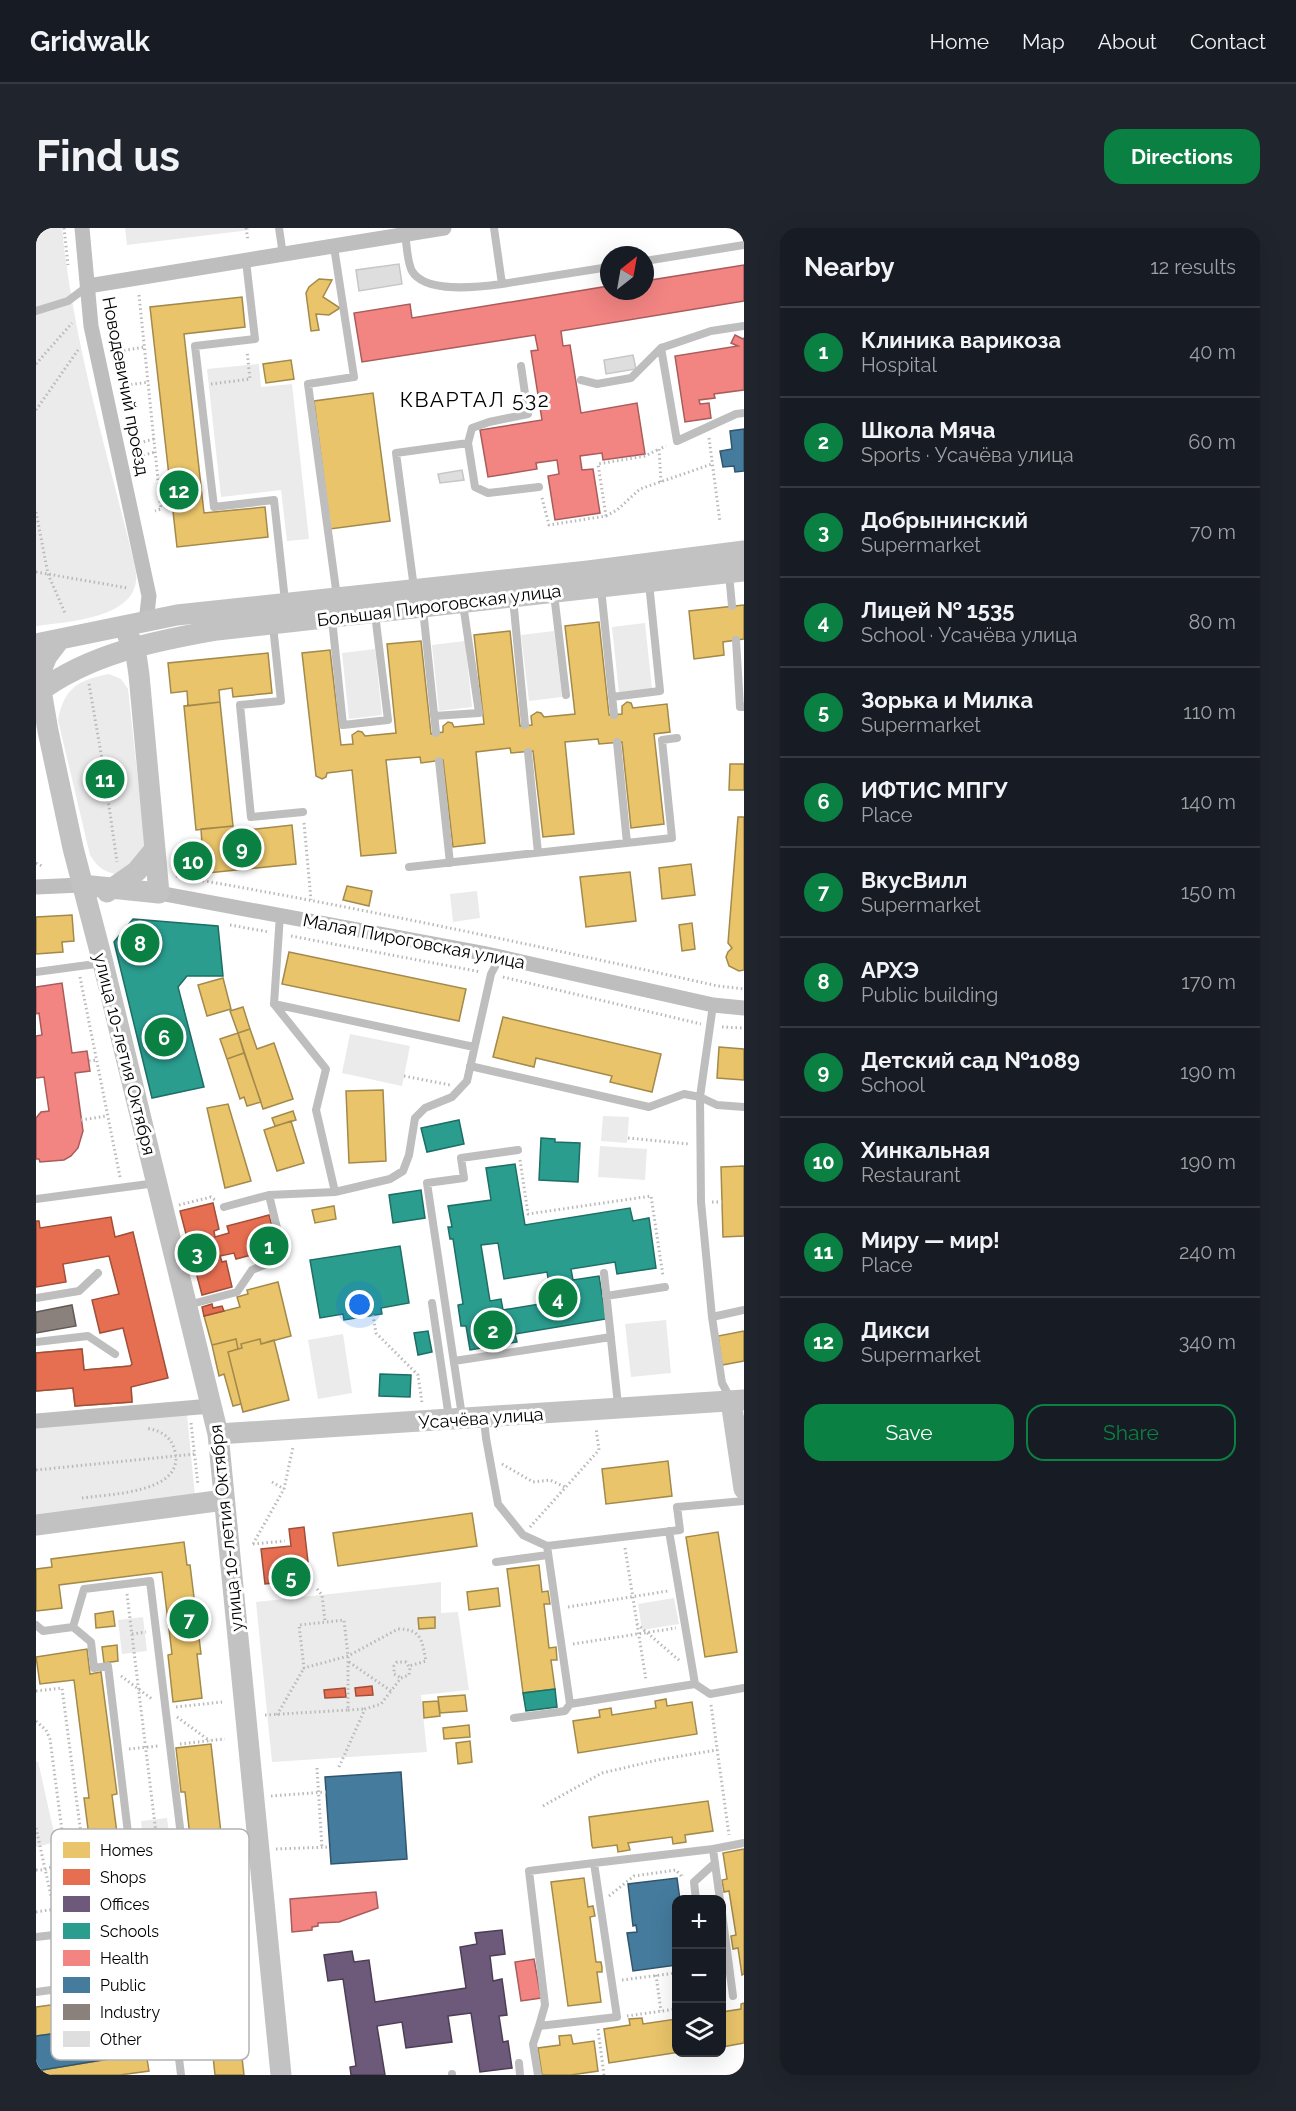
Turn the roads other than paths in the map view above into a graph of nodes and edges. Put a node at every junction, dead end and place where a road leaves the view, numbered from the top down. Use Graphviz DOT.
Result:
graph roads {
  1 [pos="81,228"];
  2 [pos="279,228"];
  3 [pos="444,228"];
  4 [pos="494,228"];
  5 [pos="415,231"];
  6 [pos="744,244"];
  7 [pos="334,247"];
  8 [pos="283,255"];
  9 [pos="654,259"];
  10 [pos="246,261"];
  11 [pos="600,268"];
  12 [pos="502,284"];
  13 [pos="88,286"];
  14 [pos="36,311"];
  15 [pos="744,326"];
  16 [pos="661,348"];
  17 [pos="521,366"];
  18 [pos="580,380"];
  19 [pos="744,413"];
  20 [pos="468,443"];
  21 [pos="539,487"];
  22 [pos="744,551"];
  23 [pos="736,572"];
  24 [pos="649,581"];
  25 [pos="601,586"];
  26 [pos="554,592"];
  27 [pos="337,597"];
  28 [pos="513,597"];
  29 [pos="418,598"];
  30 [pos="286,603"];
  31 [pos="463,603"];
  32 [pos="732,606"];
  33 [pos="375,613"];
  34 [pos="332,618"];
  35 [pos="146,622"];
  36 [pos="273,624"];
  37 [pos="111,630"];
  38 [pos="60,639"];
  39 [pos="736,640"];
  40 [pos="36,644"];
  41 [pos="135,647"];
  42 [pos="740,649"];
  43 [pos="38,692"];
  44 [pos="566,695"];
  45 [pos="612,697"];
  46 [pos="744,707"];
  47 [pos="614,714"];
  48 [pos="434,716"];
  49 [pos="525,725"];
  50 [pos="436,733"];
  51 [pos="677,738"];
  52 [pos="617,742"];
  53 [pos="528,752"];
  54 [pos="439,761"];
  55 [pos="303,812"];
  56 [pos="627,843"];
  57 [pos="155,849"];
  58 [pos="538,853"];
  59 [pos="450,863"];
  60 [pos="409,867"];
  61 [pos="115,879"];
  62 [pos="82,885"];
  63 [pos="36,887"];
  64 [pos="159,893"];
  65 [pos="280,915"];
  66 [pos="92,922"];
  67 [pos="500,957"];
  68 [pos="103,963"];
  69 [pos="36,972"];
  70 [pos="274,1005"];
  71 [pos="713,1005"];
  72 [pos="744,1008"];
  73 [pos="474,1047"];
  74 [pos="470,1066"];
  75 [pos="700,1097"];
  76 [pos="744,1107"];
  77 [pos="518,1150"];
  78 [pos="157,1182"];
  79 [pos="335,1192"];
  80 [pos="269,1195"];
  81 [pos="36,1199"];
  82 [pos="224,1207"];
  83 [pos="98,1273"];
  84 [pos="604,1273"];
  85 [pos="665,1287"];
  86 [pos="606,1296"];
  87 [pos="36,1298"];
  88 [pos="432,1303"];
  89 [pos="187,1305"];
  90 [pos="744,1310"];
  91 [pos="711,1317"];
  92 [pos="611,1337"];
  93 [pos="36,1342"];
  94 [pos="115,1354"];
  95 [pos="454,1361"];
  96 [pos="737,1401"];
  97 [pos="212,1406"];
  98 [pos="619,1409"];
  99 [pos="484,1418"];
  100 [pos="36,1420"];
  101 [pos="456,1420"];
  102 [pos="218,1434"];
  103 [pos="744,1488"];
  104 [pos="224,1500"];
  105 [pos="744,1501"];
  106 [pos="36,1525"];
  107 [pos="669,1531"];
  108 [pos="548,1550"];
  109 [pos="496,1562"];
  110 [pos="36,1625"];
  111 [pos="73,1627"];
  112 [pos="695,1683"];
  113 [pos="744,1688"];
  114 [pos="570,1704"];
  115 [pos="514,1718"];
  116 [pos="127,1829"];
  117 [pos="180,1829"];
  118 [pos="744,1843"];
  119 [pos="713,1849"];
  120 [pos="594,1863"];
  121 [pos="715,1863"];
  122 [pos="696,1895"];
  123 [pos="719,1895"];
  124 [pos="51,1936"];
  125 [pos="36,1937"];
  126 [pos="726,1945"];
  127 [pos="726,1982"];
  128 [pos="731,1984"];
  129 [pos="51,1990"];
  130 [pos="36,1992"];
  131 [pos="733,1996"];
  132 [pos="539,2026"];
  133 [pos="179,2060"];
  134 [pos="519,2063"];
  135 [pos="181,2075"];
  136 [pos="281,2075"];
  137 [pos="520,2075"];
  138 [pos="538,2075"];
  1 -- 13 [label="street, Новодевичий проезд"];
  2 -- 8 [label="lane"];
  3 -- 5 [label="street"];
  4 -- 12 [label="lane"];
  5 -- 7 [label="street"];
  5 -- 12 [label="lane"];
  6 -- 9 [label="lane"];
  7 -- 8 [label="street"];
  7 -- 27 [label="lane"];
  8 -- 10 [label="street"];
  10 -- 13 [label="street"];
  10 -- 30 [label="lane"];
  11 -- 12 [label="lane"];
  13 -- 14 [label="lane"];
  13 -- 35 [label="street, Новодевичий проезд"];
  15 -- 16 [label="lane"];
  16 -- 18 [label="lane"];
  16 -- 19 [label="lane"];
  17 -- 20 [label="lane"];
  20 -- 21 [label="lane"];
  20 -- 29 [label="lane"];
  22 -- 29 [label="street, Большая Пироговская улица"];
  23 -- 24 [label="street, Большая Пироговская улица"];
  23 -- 32 [label="lane"];
  24 -- 25 [label="street, Большая Пироговская улица"];
  24 -- 45 [label="lane"];
  25 -- 26 [label="street, Большая Пироговская улица"];
  25 -- 45 [label="lane"];
  26 -- 28 [label="street, Большая Пироговская улица"];
  26 -- 44 [label="lane"];
  27 -- 29 [label="street, Большая Пироговская улица"];
  27 -- 30 [label="street, Большая Пироговская улица"];
  28 -- 31 [label="street, Большая Пироговская улица"];
  28 -- 49 [label="lane"];
  29 -- 31 [label="street, Большая Пироговская улица"];
  29 -- 33 [label="street, Большая Пироговская улица"];
  29 -- 48 [label="lane"];
  30 -- 35 [label="street, Большая Пироговская улица"];
  31 -- 48 [label="lane"];
  33 -- 34 [label="street, Большая Пироговская улица"];
  33 -- 34 [label="lane"];
  34 -- 36 [label="street, Большая Пироговская улица"];
  35 -- 37 [label="street, Большая Пироговская улица"];
  35 -- 41 [label="street"];
  36 -- 41 [label="street, Большая Пироговская улица"];
  36 -- 55 [label="lane"];
  37 -- 38 [label="street, Большая Пироговская улица"];
  37 -- 41 [label="street"];
  38 -- 40 [label="street, Большая Пироговская улица"];
  38 -- 43 [label="street, улица 10-летия Октября"];
  39 -- 42 [label="lane"];
  41 -- 43 [label="street, Большая Пироговская улица"];
  41 -- 57 [label="street"];
  42 -- 46 [label="lane"];
  43 -- 62 [label="street, улица 10-летия Октября"];
  45 -- 47 [label="lane"];
  48 -- 50 [label="lane"];
  51 -- 56 [label="lane"];
  52 -- 56 [label="lane"];
  53 -- 58 [label="lane"];
  54 -- 59 [label="lane"];
  56 -- 58 [label="lane"];
  57 -- 61 [label="street"];
  57 -- 64 [label="street"];
  58 -- 59 [label="lane"];
  59 -- 60 [label="lane"];
  61 -- 62 [label="street, Малая Пироговская улица"];
  61 -- 64 [label="street, Малая Пироговская улица"];
  61 -- 66 [label="street"];
  62 -- 63 [label="street"];
  62 -- 66 [label="street, улица 10-летия Октября"];
  64 -- 65 [label="street, Малая Пироговская улица"];
  65 -- 67 [label="street, Малая Пироговская улица"];
  65 -- 70 [label="lane"];
  66 -- 68 [label="street, улица 10-летия Октября"];
  67 -- 71 [label="street, Малая Пироговская улица"];
  67 -- 73 [label="lane"];
  68 -- 69 [label="lane"];
  68 -- 78 [label="street, улица 10-летия Октября"];
  70 -- 73 [label="lane"];
  70 -- 79 [label="lane"];
  71 -- 72 [label="street, Малая Пироговская улица"];
  71 -- 75 [label="lane"];
  73 -- 74 [label="lane"];
  74 -- 75 [label="lane"];
  74 -- 79 [label="lane"];
  75 -- 76 [label="lane"];
  75 -- 91 [label="lane"];
  77 -- 95 [label="lane"];
  78 -- 81 [label="lane"];
  78 -- 89 [label="street, улица 10-летия Октября"];
  79 -- 80 [label="lane"];
  80 -- 82 [label="lane"];
  80 -- 89 [label="lane"];
  83 -- 87 [label="lane"];
  84 -- 86 [label="lane"];
  85 -- 86 [label="lane"];
  86 -- 92 [label="lane"];
  88 -- 101 [label="lane"];
  89 -- 97 [label="street, улица 10-летия Октября"];
  90 -- 91 [label="lane"];
  91 -- 96 [label="lane"];
  92 -- 95 [label="lane"];
  92 -- 98 [label="lane"];
  93 -- 94 [label="lane"];
  95 -- 101 [label="lane"];
  96 -- 98 [label="street, Усачёва улица"];
  96 -- 103 [label="street"];
  97 -- 100 [label="street"];
  97 -- 102 [label="street, улица 10-летия Октября"];
  98 -- 99 [label="street, Усачёва улица"];
  99 -- 101 [label="street, Усачёва улица"];
  99 -- 108 [label="lane"];
  101 -- 102 [label="street, Усачёва улица"];
  102 -- 104 [label="street, улица 10-летия Октября"];
  104 -- 106 [label="street"];
  104 -- 136 [label="street, улица 10-летия Октября"];
  105 -- 107 [label="lane"];
  107 -- 108 [label="lane"];
  107 -- 112 [label="lane"];
  108 -- 109 [label="lane"];
  108 -- 114 [label="lane"];
  110 -- 111 [label="lane"];
  111 -- 116 [label="lane"];
  111 -- 117 [label="lane"];
  112 -- 113 [label="lane"];
  112 -- 114 [label="lane"];
  114 -- 115 [label="lane"];
  118 -- 119 [label="lane"];
  119 -- 120 [label="lane"];
  119 -- 121 [label="lane"];
  120 -- 132 [label="lane"];
  120 -- 132 [label="lane"];
  121 -- 122 [label="lane"];
  121 -- 123 [label="lane"];
  124 -- 125 [label="lane"];
  126 -- 128 [label="lane"];
  127 -- 128 [label="lane"];
  128 -- 131 [label="lane"];
  129 -- 130 [label="lane"];
  132 -- 138 [label="lane"];
  133 -- 135 [label="lane"];
  134 -- 137 [label="lane"];
}
